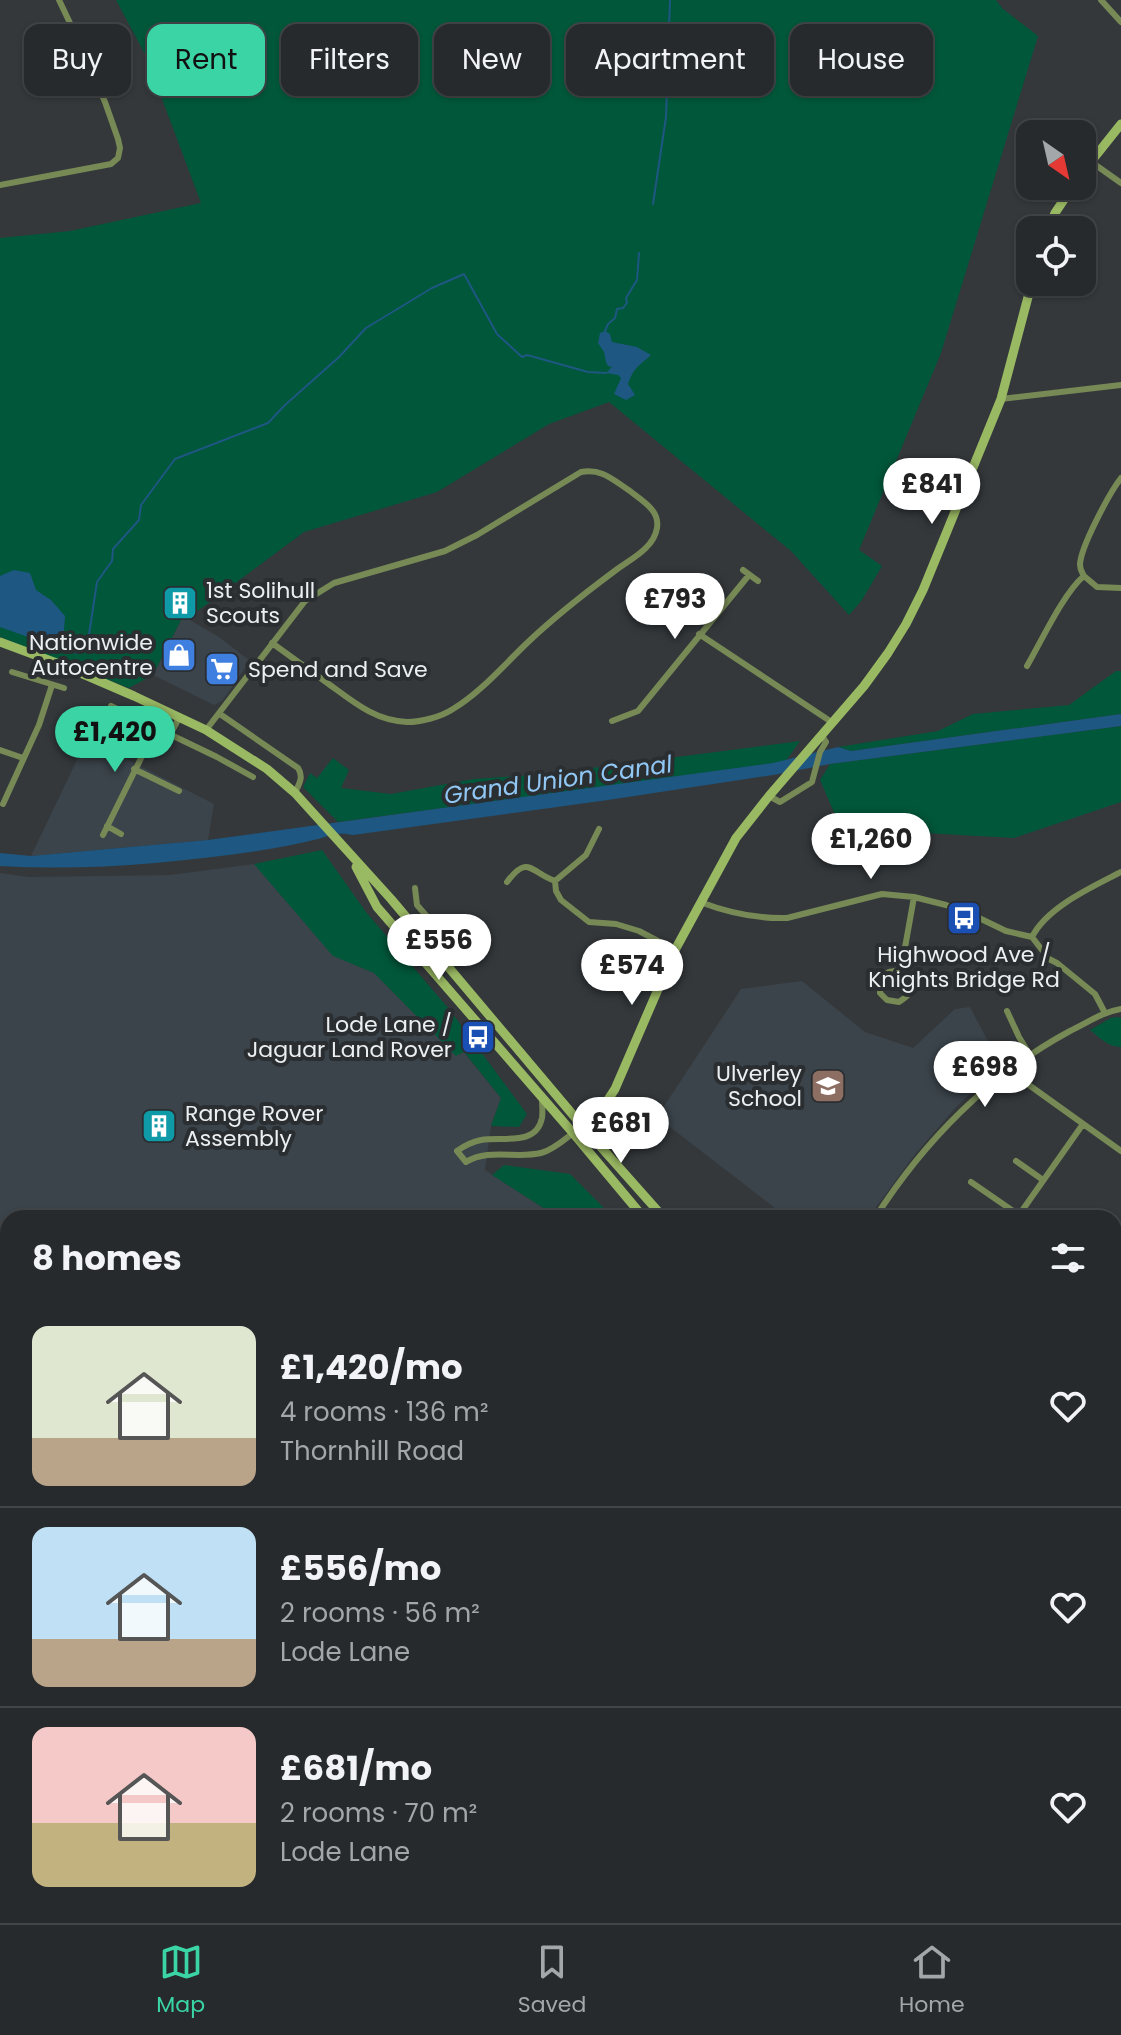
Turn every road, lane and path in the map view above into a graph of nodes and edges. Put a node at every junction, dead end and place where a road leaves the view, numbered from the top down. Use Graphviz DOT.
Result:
graph roads {
  1 [pos="59,0"];
  2 [pos="1101,0"];
  3 [pos="1121,22"];
  4 [pos="1121,124"];
  5 [pos="1096,154"];
  6 [pos="1096,165"];
  7 [pos="1121,183"];
  8 [pos="0,185"];
  9 [pos="1028,296"];
  10 [pos="1121,385"];
  11 [pos="1001,399"];
  12 [pos="1121,478"];
  13 [pos="1084,576"];
  14 [pos="758,581"];
  15 [pos="1121,588"];
  16 [pos="699,634"];
  17 [pos="0,642"];
  18 [pos="272,643"];
  19 [pos="1027,666"];
  20 [pos="12,672"];
  21 [pos="52,685"];
  22 [pos="64,688"];
  23 [pos="149,704"];
  24 [pos="111,706"];
  25 [pos="220,714"];
  26 [pos="179,718"];
  27 [pos="140,720"];
  28 [pos="612,721"];
  29 [pos="833,723"];
  30 [pos="156,728"];
  31 [pos="206,730"];
  32 [pos="170,735"];
  33 [pos="822,736"];
  34 [pos="0,750"];
  35 [pos="23,758"];
  36 [pos="134,769"];
  37 [pos="253,777"];
  38 [pos="179,791"];
  39 [pos="295,793"];
  40 [pos="769,796"];
  41 [pos="2,804"];
  42 [pos="11,810"];
  43 [pos="107,826"];
  44 [pos="599,829"];
  45 [pos="121,834"];
  46 [pos="584,834"];
  47 [pos="103,835"];
  48 [pos="594,840"];
  49 [pos="349,854"];
  50 [pos="503,870"];
  51 [pos="1121,872"];
  52 [pos="555,881"];
  53 [pos="415,888"];
  54 [pos="914,897"];
  55 [pos="700,902"];
  56 [pos="421,937"];
  57 [pos="1032,937"];
  58 [pos="410,946"];
  59 [pos="675,950"];
  60 [pos="901,970"];
  61 [pos="1121,1009"];
  62 [pos="1007,1011"];
  63 [pos="1105,1013"];
  64 [pos="1030,1055"];
  65 [pos="1008,1070"];
  66 [pos="542,1098"];
  67 [pos="1083,1124"];
  68 [pos="584,1128"];
  69 [pos="573,1133"];
  70 [pos="1121,1151"];
  71 [pos="1016,1161"];
  72 [pos="1043,1180"];
  73 [pos="971,1182"];
  74 [pos="637,1210"];
  75 [pos="657,1210"];
  76 [pos="881,1210"];
  77 [pos="1011,1210"];
  78 [pos="1025,1210"];
  1 -- 8 [label="street"];
  2 -- 3 [label="street"];
  4 -- 5 [label="main road"];
  6 -- 7 [label="street"];
  9 -- 11 [label="main road"];
  10 -- 11 [label="street"];
  11 -- 29 [label="main road"];
  12 -- 13 [label="street"];
  13 -- 15 [label="street"];
  13 -- 19 [label="street"];
  14 -- 16 [label="street"];
  16 -- 28 [label="street"];
  16 -- 29 [label="street"];
  17 -- 23 [label="main road"];
  18 -- 18 [label="street"];
  18 -- 25 [label="street"];
  20 -- 21 [label="street"];
  21 -- 22 [label="street"];
  21 -- 35 [label="street"];
  23 -- 26 [label="main road"];
  23 -- 27 [label="street"];
  24 -- 27 [label="street"];
  25 -- 31 [label="street"];
  25 -- 39 [label="street"];
  26 -- 31 [label="main road"];
  26 -- 32 [label="street"];
  27 -- 30 [label="street"];
  29 -- 33 [label="main road"];
  30 -- 32 [label="street"];
  30 -- 36 [label="street"];
  31 -- 39 [label="main road"];
  32 -- 37 [label="street"];
  33 -- 40 [label="main road"];
  33 -- 40 [label="street"];
  34 -- 35 [label="street"];
  35 -- 41 [label="street"];
  36 -- 38 [label="street"];
  36 -- 43 [label="street"];
  39 -- 49 [label="main road"];
  40 -- 55 [label="main road"];
  41 -- 42 [label="street"];
  43 -- 45 [label="street"];
  43 -- 47 [label="street"];
  44 -- 48 [label="street"];
  46 -- 48 [label="street"];
  48 -- 52 [label="street"];
  49 -- 56 [label="main road"];
  49 -- 58 [label="main road"];
  50 -- 52 [label="street"];
  51 -- 57 [label="street"];
  52 -- 59 [label="street"];
  53 -- 56 [label="street"];
  54 -- 55 [label="street"];
  54 -- 57 [label="street"];
  54 -- 60 [label="street"];
  55 -- 59 [label="main road"];
  56 -- 58 [label="street"];
  56 -- 68 [label="main road"];
  57 -- 63 [label="street"];
  58 -- 66 [label="main road"];
  59 -- 68 [label="main road"];
  60 -- 60 [label="street"];
  61 -- 63 [label="street"];
  62 -- 64 [label="street"];
  63 -- 64 [label="street"];
  64 -- 65 [label="street"];
  65 -- 67 [label="street"];
  65 -- 76 [label="street"];
  66 -- 69 [label="main road"];
  66 -- 69 [label="street"];
  67 -- 70 [label="street"];
  67 -- 72 [label="street"];
  68 -- 69 [label="main road"];
  68 -- 75 [label="main road"];
  69 -- 74 [label="main road"];
  71 -- 72 [label="street"];
  72 -- 78 [label="street"];
  73 -- 77 [label="street"];
}
